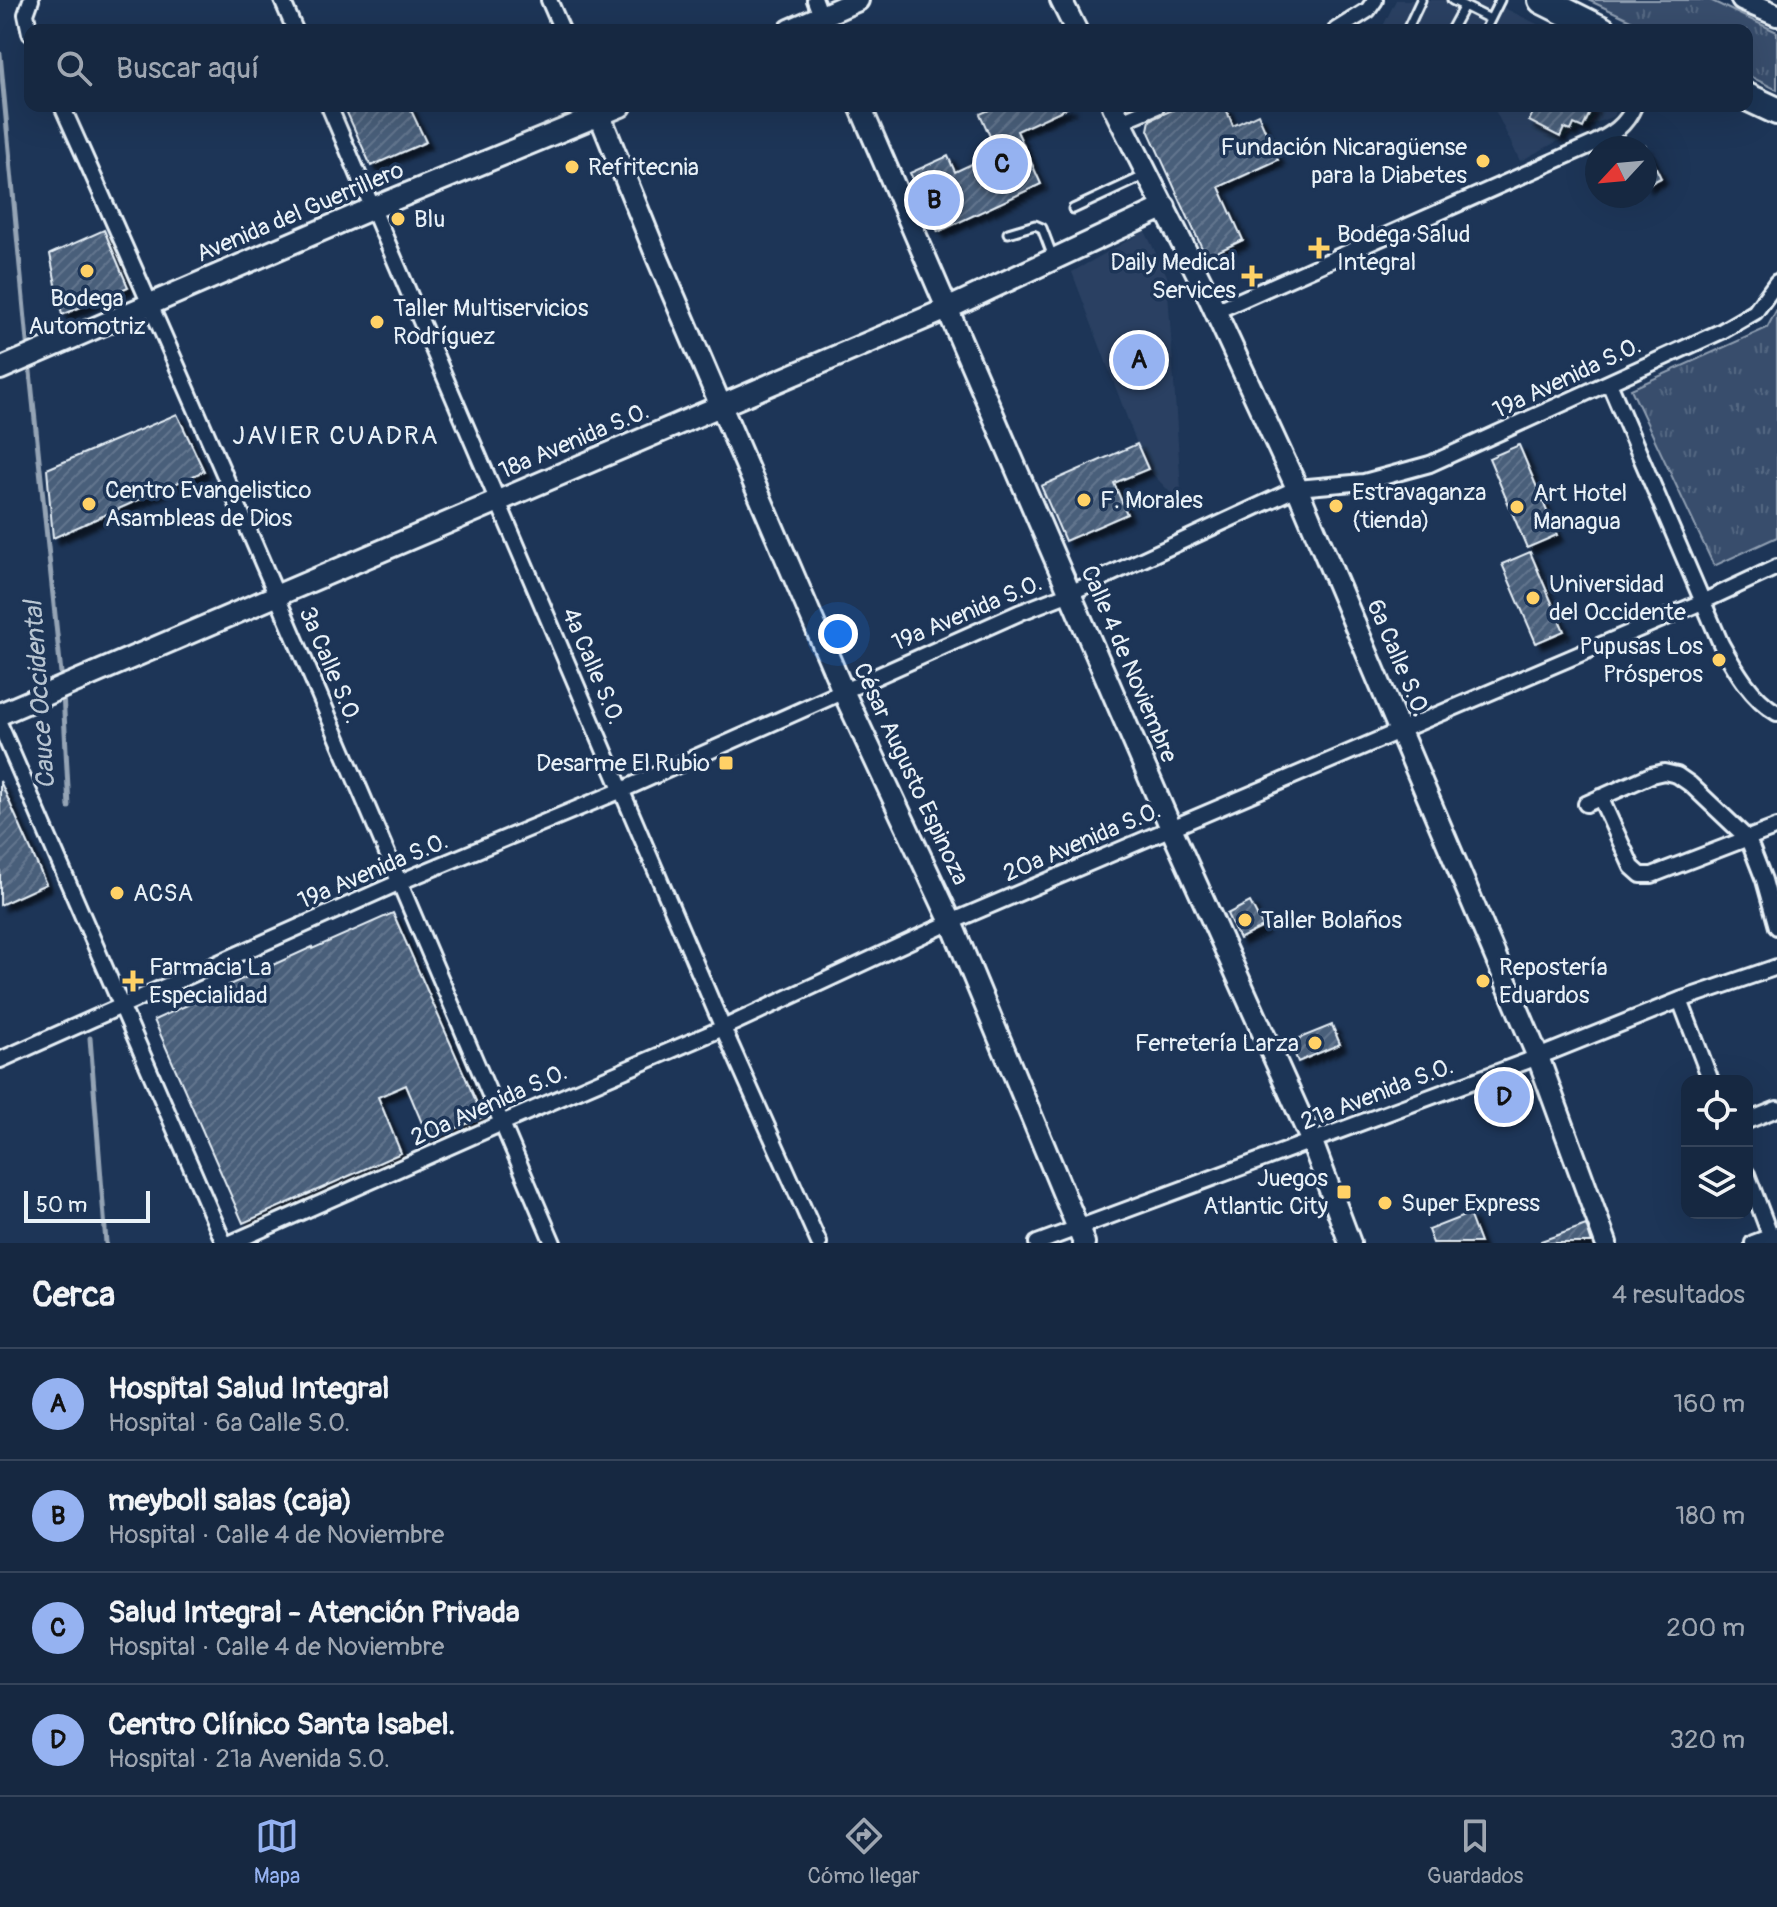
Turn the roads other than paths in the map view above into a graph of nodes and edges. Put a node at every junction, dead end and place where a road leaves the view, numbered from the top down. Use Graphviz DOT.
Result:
graph roads {
  1 [pos="31,0"];
  2 [pos="282,0"];
  3 [pos="549,0"];
  4 [pos="858,0"];
  5 [pos="1061,0"];
  6 [pos="1375,0"];
  7 [pos="1421,0"];
  8 [pos="1452,0"];
  9 [pos="1500,0"];
  10 [pos="1542,0"];
  11 [pos="1742,0"];
  12 [pos="1464,6"];
  13 [pos="821,15"];
  14 [pos="1777,15"];
  15 [pos="1490,19"];
  16 [pos="28,24"];
  17 [pos="292,24"];
  18 [pos="559,24"];
  19 [pos="802,24"];
  20 [pos="1073,24"];
  21 [pos="1346,24"];
  22 [pos="1410,24"];
  23 [pos="1454,24"];
  24 [pos="1488,24"];
  25 [pos="1590,24"];
  26 [pos="1753,100"];
  27 [pos="1777,111"];
  28 [pos="65,112"];
  29 [pos="332,112"];
  30 [pos="596,112"];
  31 [pos="598,112"];
  32 [pos="863,112"];
  33 [pos="1632,112"];
  34 [pos="1117,114"];
  35 [pos="1148,174"];
  36 [pos="1165,207"];
  37 [pos="373,208"];
  38 [pos="1073,209"];
  39 [pos="1008,233"];
  40 [pos="1054,259"];
  41 [pos="1777,282"];
  42 [pos="151,305"];
  43 [pos="947,309"];
  44 [pos="1216,311"];
  45 [pos="0,369"];
  46 [pos="1609,383"];
  47 [pos="722,406"];
  48 [pos="1297,488"];
  49 [pos="498,502"];
  50 [pos="1777,567"];
  51 [pos="1070,593"];
  52 [pos="277,597"];
  53 [pos="1702,602"];
  54 [pos="843,691"];
  55 [pos="1777,713"];
  56 [pos="0,714"];
  57 [pos="0,725"];
  58 [pos="1400,731"];
  59 [pos="622,790"];
  60 [pos="1777,827"];
  61 [pos="1171,828"];
  62 [pos="1748,839"];
  63 [pos="400,882"];
  64 [pos="951,922"];
  65 [pos="1777,927"];
  66 [pos="1777,967"];
  67 [pos="1680,1000"];
  68 [pos="122,1006"];
  69 [pos="723,1028"];
  70 [pos="1538,1057"];
  71 [pos="0,1060"];
  72 [pos="1709,1075"];
  73 [pos="1777,1109"];
  74 [pos="1753,1119"];
  75 [pos="502,1123"];
  76 [pos="1312,1142"];
  77 [pos="1753,1188"];
  78 [pos="1081,1235"];
  79 [pos="1774,1238"];
  80 [pos="224,1243"];
  81 [pos="231,1243"];
  82 [pos="553,1243"];
  83 [pos="819,1243"];
  84 [pos="1037,1243"];
  85 [pos="1350,1243"];
  86 [pos="1606,1243"];
  87 [pos="1753,1243"];
  1 -- 16 [label="street"];
  2 -- 17 [label="street"];
  3 -- 18 [label="street"];
  4 -- 13 [label="street"];
  5 -- 20 [label="street"];
  6 -- 21 [label="street"];
  7 -- 22 [label="lane"];
  8 -- 12 [label="lane"];
  9 -- 15 [label="lane"];
  10 -- 25 [label="highway"];
  11 -- 14 [label="street"];
  12 -- 15 [label="lane"];
  12 -- 23 [label="lane"];
  13 -- 19 [label="street"];
  15 -- 24 [label="lane"];
  26 -- 27 [label="highway"];
  28 -- 42 [label="street, 3a Calle S.O."];
  29 -- 37 [label="street, 4a Calle S.O."];
  30 -- 37 [label="street, Avenida del Guerrillero"];
  31 -- 47 [label="street, César Augusto Espinoza"];
  32 -- 43 [label="street, Calle 4 de Noviembre"];
  33 -- 44 [label="street"];
  34 -- 35 [label="street, 6a Calle S.O."];
  35 -- 36 [label="street, 6a Calle S.O."];
  35 -- 38 [label="lane"];
  36 -- 40 [label="street, 18a Avenida S.O."];
  36 -- 44 [label="street, 6a Calle S.O."];
  37 -- 42 [label="street, Avenida del Guerrillero"];
  37 -- 49 [label="street, 4a Calle S.O."];
  39 -- 40 [label="lane"];
  40 -- 43 [label="street, 18a Avenida S.O."];
  41 -- 46 [label="street, 19a Avenida S.O."];
  42 -- 45 [label="street, Avenida del Guerrillero"];
  42 -- 52 [label="street, 3a Calle S.O."];
  43 -- 47 [label="street, 18a Avenida S.O."];
  43 -- 51 [label="street, Calle 4 de Noviembre"];
  44 -- 48 [label="street, 6a Calle S.O."];
  46 -- 48 [label="street, 19a Avenida S.O."];
  46 -- 53 [label="street"];
  47 -- 49 [label="street, 18a Avenida S.O."];
  47 -- 54 [label="street, César Augusto Espinoza"];
  48 -- 51 [label="street, 19a Avenida S.O."];
  48 -- 58 [label="street, 6a Calle S.O."];
  49 -- 52 [label="street, 18a Avenida S.O."];
  49 -- 59 [label="street, 4a Calle S.O."];
  50 -- 53 [label="street, 20a Avenida S.O."];
  51 -- 54 [label="street, 19a Avenida S.O."];
  51 -- 61 [label="street, Calle 4 de Noviembre"];
  52 -- 56 [label="street, 18a Avenida S.O."];
  52 -- 63 [label="street, 3a Calle S.O."];
  53 -- 55 [label="street"];
  53 -- 58 [label="street, 20a Avenida S.O."];
  54 -- 59 [label="street, 19a Avenida S.O."];
  54 -- 64 [label="street, César Augusto Espinoza"];
  57 -- 68 [label="street"];
  58 -- 61 [label="street, 20a Avenida S.O."];
  58 -- 70 [label="street, 6a Calle S.O."];
  59 -- 63 [label="street, 19a Avenida S.O."];
  59 -- 69 [label="street, 4a Calle S.O."];
  60 -- 62 [label="street"];
  61 -- 64 [label="street, 20a Avenida S.O."];
  61 -- 76 [label="street, Calle 4 de Noviembre"];
  62 -- 62 [label="street"];
  62 -- 65 [label="street"];
  63 -- 68 [label="street, 19a Avenida S.O."];
  63 -- 75 [label="street, 3a Calle S.O."];
  64 -- 69 [label="street, 20a Avenida S.O."];
  64 -- 78 [label="street, César Augusto Espinoza"];
  66 -- 67 [label="street, 21a Avenida S.O."];
  67 -- 70 [label="street, 21a Avenida S.O."];
  67 -- 72 [label="street"];
  68 -- 71 [label="street, 19a Avenida S.O."];
  68 -- 80 [label="street"];
  69 -- 75 [label="street, 20a Avenida S.O."];
  69 -- 83 [label="street, 4a Calle S.O."];
  70 -- 76 [label="street, 21a Avenida S.O."];
  70 -- 86 [label="street, 6a Calle S.O."];
  73 -- 74 [label="street"];
  75 -- 81 [label="street, 20a Avenida S.O."];
  75 -- 82 [label="street, 3a Calle S.O."];
  76 -- 78 [label="street, 21a Avenida S.O."];
  76 -- 85 [label="street, Calle 4 de Noviembre"];
  77 -- 79 [label="street"];
  78 -- 84 [label="street, 21a Avenida S.O."];
  79 -- 87 [label="street"];
}
